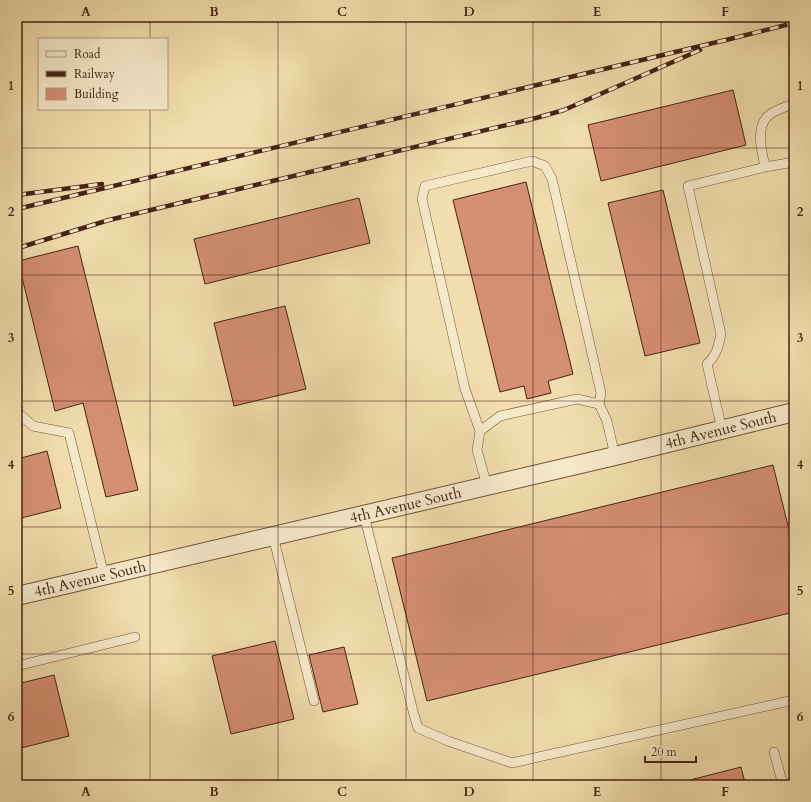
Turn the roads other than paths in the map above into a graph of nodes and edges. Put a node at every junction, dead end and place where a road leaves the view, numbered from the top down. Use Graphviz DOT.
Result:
graph roads {
  1 [pos="794,104"];
  2 [pos="794,162"];
  3 [pos="765,167"];
  4 [pos="599,404"];
  5 [pos="17,410"];
  6 [pos="794,412"];
  7 [pos="480,430"];
  8 [pos="722,430"];
  9 [pos="615,456"];
  10 [pos="487,486"];
  11 [pos="364,514"];
  12 [pos="273,536"];
  13 [pos="104,575"];
  14 [pos="17,596"];
  15 [pos="136,637"];
  16 [pos="17,666"];
  17 [pos="794,700"];
  18 [pos="314,701"];
  19 [pos="774,752"];
  20 [pos="783,785"];
  1 -- 3 [label="lane"];
  2 -- 3 [label="lane"];
  3 -- 8 [label="lane"];
  4 -- 7 [label="lane"];
  4 -- 7 [label="lane"];
  4 -- 9 [label="lane"];
  5 -- 13 [label="lane"];
  6 -- 8 [label="street, 4th Avenue South"];
  7 -- 10 [label="lane"];
  8 -- 9 [label="street, 4th Avenue South"];
  9 -- 10 [label="street, 4th Avenue South"];
  10 -- 11 [label="street, 4th Avenue South"];
  11 -- 12 [label="street, 4th Avenue South"];
  11 -- 17 [label="lane"];
  12 -- 13 [label="street, 4th Avenue South"];
  12 -- 18 [label="lane"];
  13 -- 14 [label="street, 4th Avenue South"];
  15 -- 16 [label="lane"];
  19 -- 20 [label="lane"];
}
